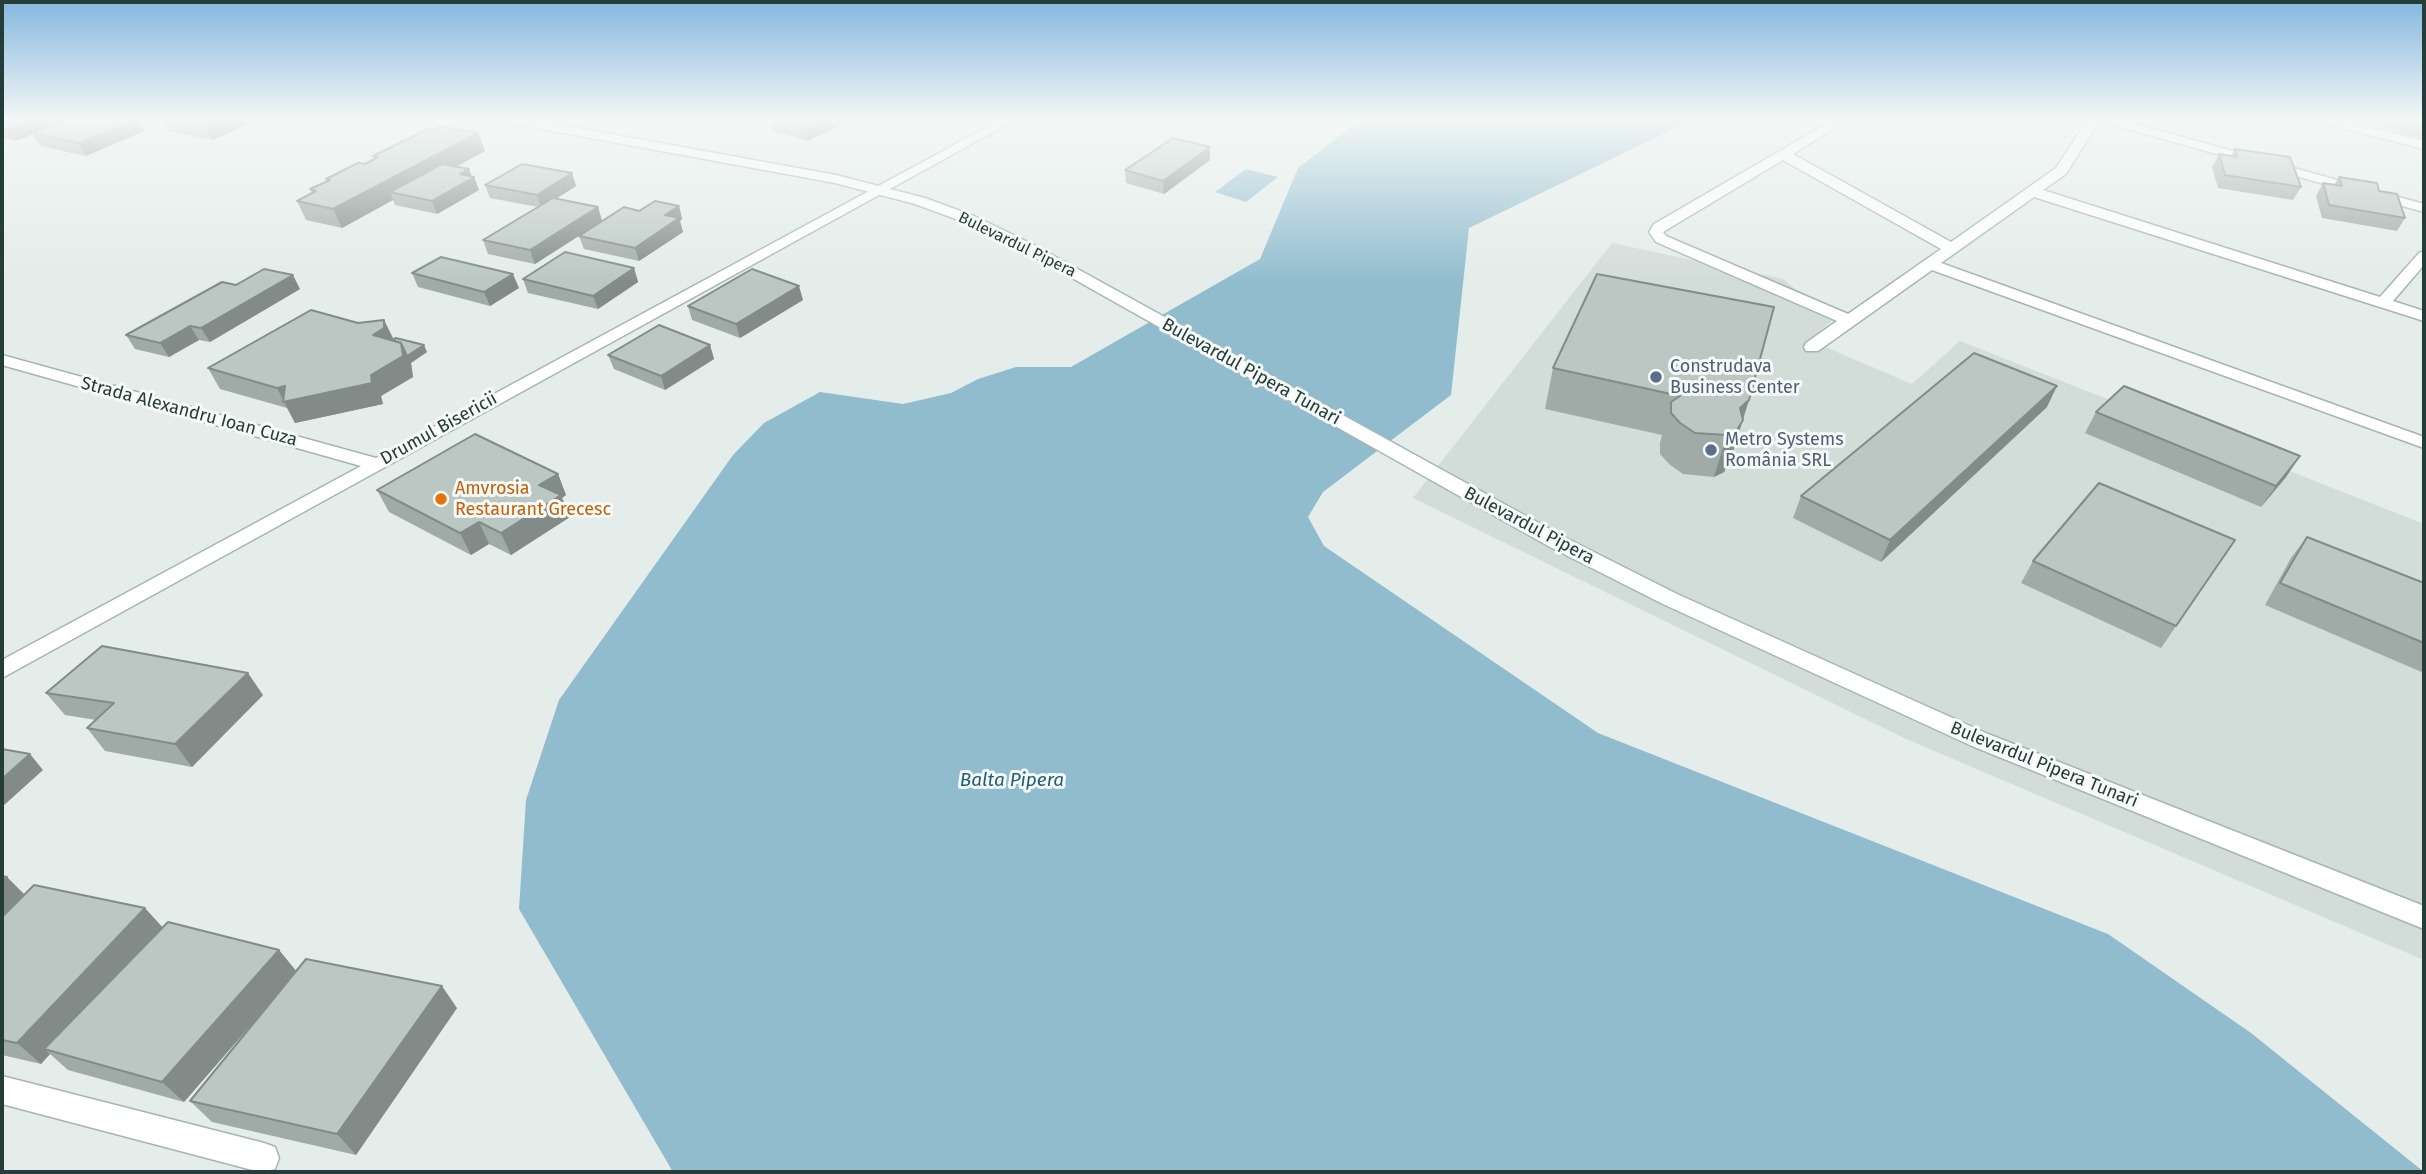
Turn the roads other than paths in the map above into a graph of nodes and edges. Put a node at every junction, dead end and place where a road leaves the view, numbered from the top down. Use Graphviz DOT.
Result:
graph roads {
  1 [pos="807,174"];
  2 [pos="908,174"];
  3 [pos="1750,174"];
  4 [pos="1819,174"];
  5 [pos="2057,174"];
  6 [pos="2301,174"];
  7 [pos="878,190"];
  8 [pos="2034,192"];
  9 [pos="2424,208"];
  10 [pos="1951,247"];
  11 [pos="2424,256"];
  12 [pos="1928,263"];
  13 [pos="1112,295"];
  14 [pos="2383,303"];
  15 [pos="2424,316"];
  16 [pos="1848,320"];
  17 [pos="1812,347"];
  18 [pos="2,360"];
  19 [pos="2424,443"];
  20 [pos="1390,450"];
  21 [pos="377,464"];
  22 [pos="1670,599"];
  23 [pos="2,670"];
  24 [pos="2424,918"];
  25 [pos="2,1090"];
  26 [pos="264,1158"];
  1 -- 7 [label="street, Bulevardul Pipera"];
  2 -- 7 [label="street, Drumul Bisericii"];
  3 -- 16 [label="street"];
  4 -- 10 [label="street"];
  5 -- 8 [label="street"];
  6 -- 9 [label="street"];
  7 -- 13 [label="street, Bulevardul Pipera"];
  7 -- 21 [label="street, Drumul Bisericii"];
  8 -- 10 [label="street"];
  8 -- 14 [label="street"];
  10 -- 12 [label="street"];
  11 -- 14 [label="street"];
  12 -- 16 [label="street"];
  12 -- 19 [label="street"];
  13 -- 20 [label="street, Bulevardul Pipera Tunari"];
  14 -- 15 [label="street"];
  16 -- 17 [label="street"];
  18 -- 21 [label="street, Strada Alexandru Ioan Cuza"];
  20 -- 22 [label="street, Bulevardul Pipera"];
  21 -- 23 [label="street, Drumul Bisericii"];
  22 -- 24 [label="street, Bulevardul Pipera Tunari"];
  25 -- 26 [label="street"];
}
